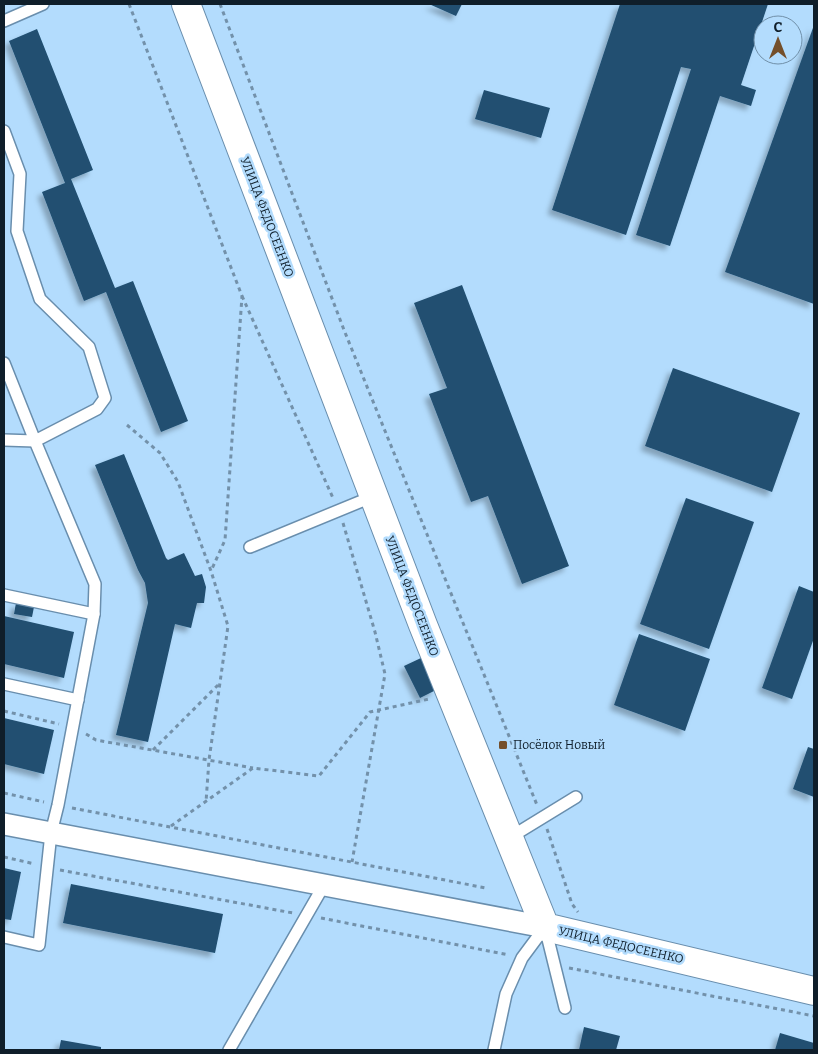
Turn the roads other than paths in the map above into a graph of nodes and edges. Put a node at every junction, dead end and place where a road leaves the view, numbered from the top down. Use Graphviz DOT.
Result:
graph roads {
  1 [pos="43,4"];
  2 [pos="186,4"];
  3 [pos="4,21"];
  4 [pos="4,131"];
  5 [pos="4,363"];
  6 [pos="4,440"];
  7 [pos="35,441"];
  8 [pos="374,496"];
  9 [pos="250,547"];
  10 [pos="4,595"];
  11 [pos="94,614"];
  12 [pos="4,684"];
  13 [pos="78,700"];
  14 [pos="576,797"];
  15 [pos="4,824"];
  16 [pos="51,833"];
  17 [pos="509,838"];
  18 [pos="324,885"];
  19 [pos="545,927"];
  20 [pos="4,937"];
  21 [pos="814,991"];
  22 [pos="565,1008"];
  23 [pos="229,1050"];
  24 [pos="494,1050"];
  1 -- 3 [label="lane"];
  2 -- 8 [label="street, УЛИЦА ФЕДОСЕЕНКО"];
  4 -- 7 [label="lane"];
  5 -- 7 [label="lane"];
  6 -- 7 [label="lane"];
  7 -- 11 [label="lane"];
  8 -- 9 [label="lane"];
  8 -- 17 [label="street, УЛИЦА ФЕДОСЕЕНКО"];
  10 -- 11 [label="lane"];
  11 -- 13 [label="lane"];
  12 -- 13 [label="lane"];
  13 -- 16 [label="lane"];
  14 -- 17 [label="lane"];
  15 -- 16 [label="street"];
  16 -- 18 [label="street"];
  16 -- 20 [label="lane"];
  17 -- 19 [label="street, УЛИЦА ФЕДОСЕЕНКО"];
  18 -- 19 [label="street"];
  18 -- 23 [label="lane"];
  19 -- 21 [label="street, УЛИЦА ФЕДОСЕЕНКО"];
  19 -- 22 [label="lane"];
  19 -- 24 [label="lane"];
}
